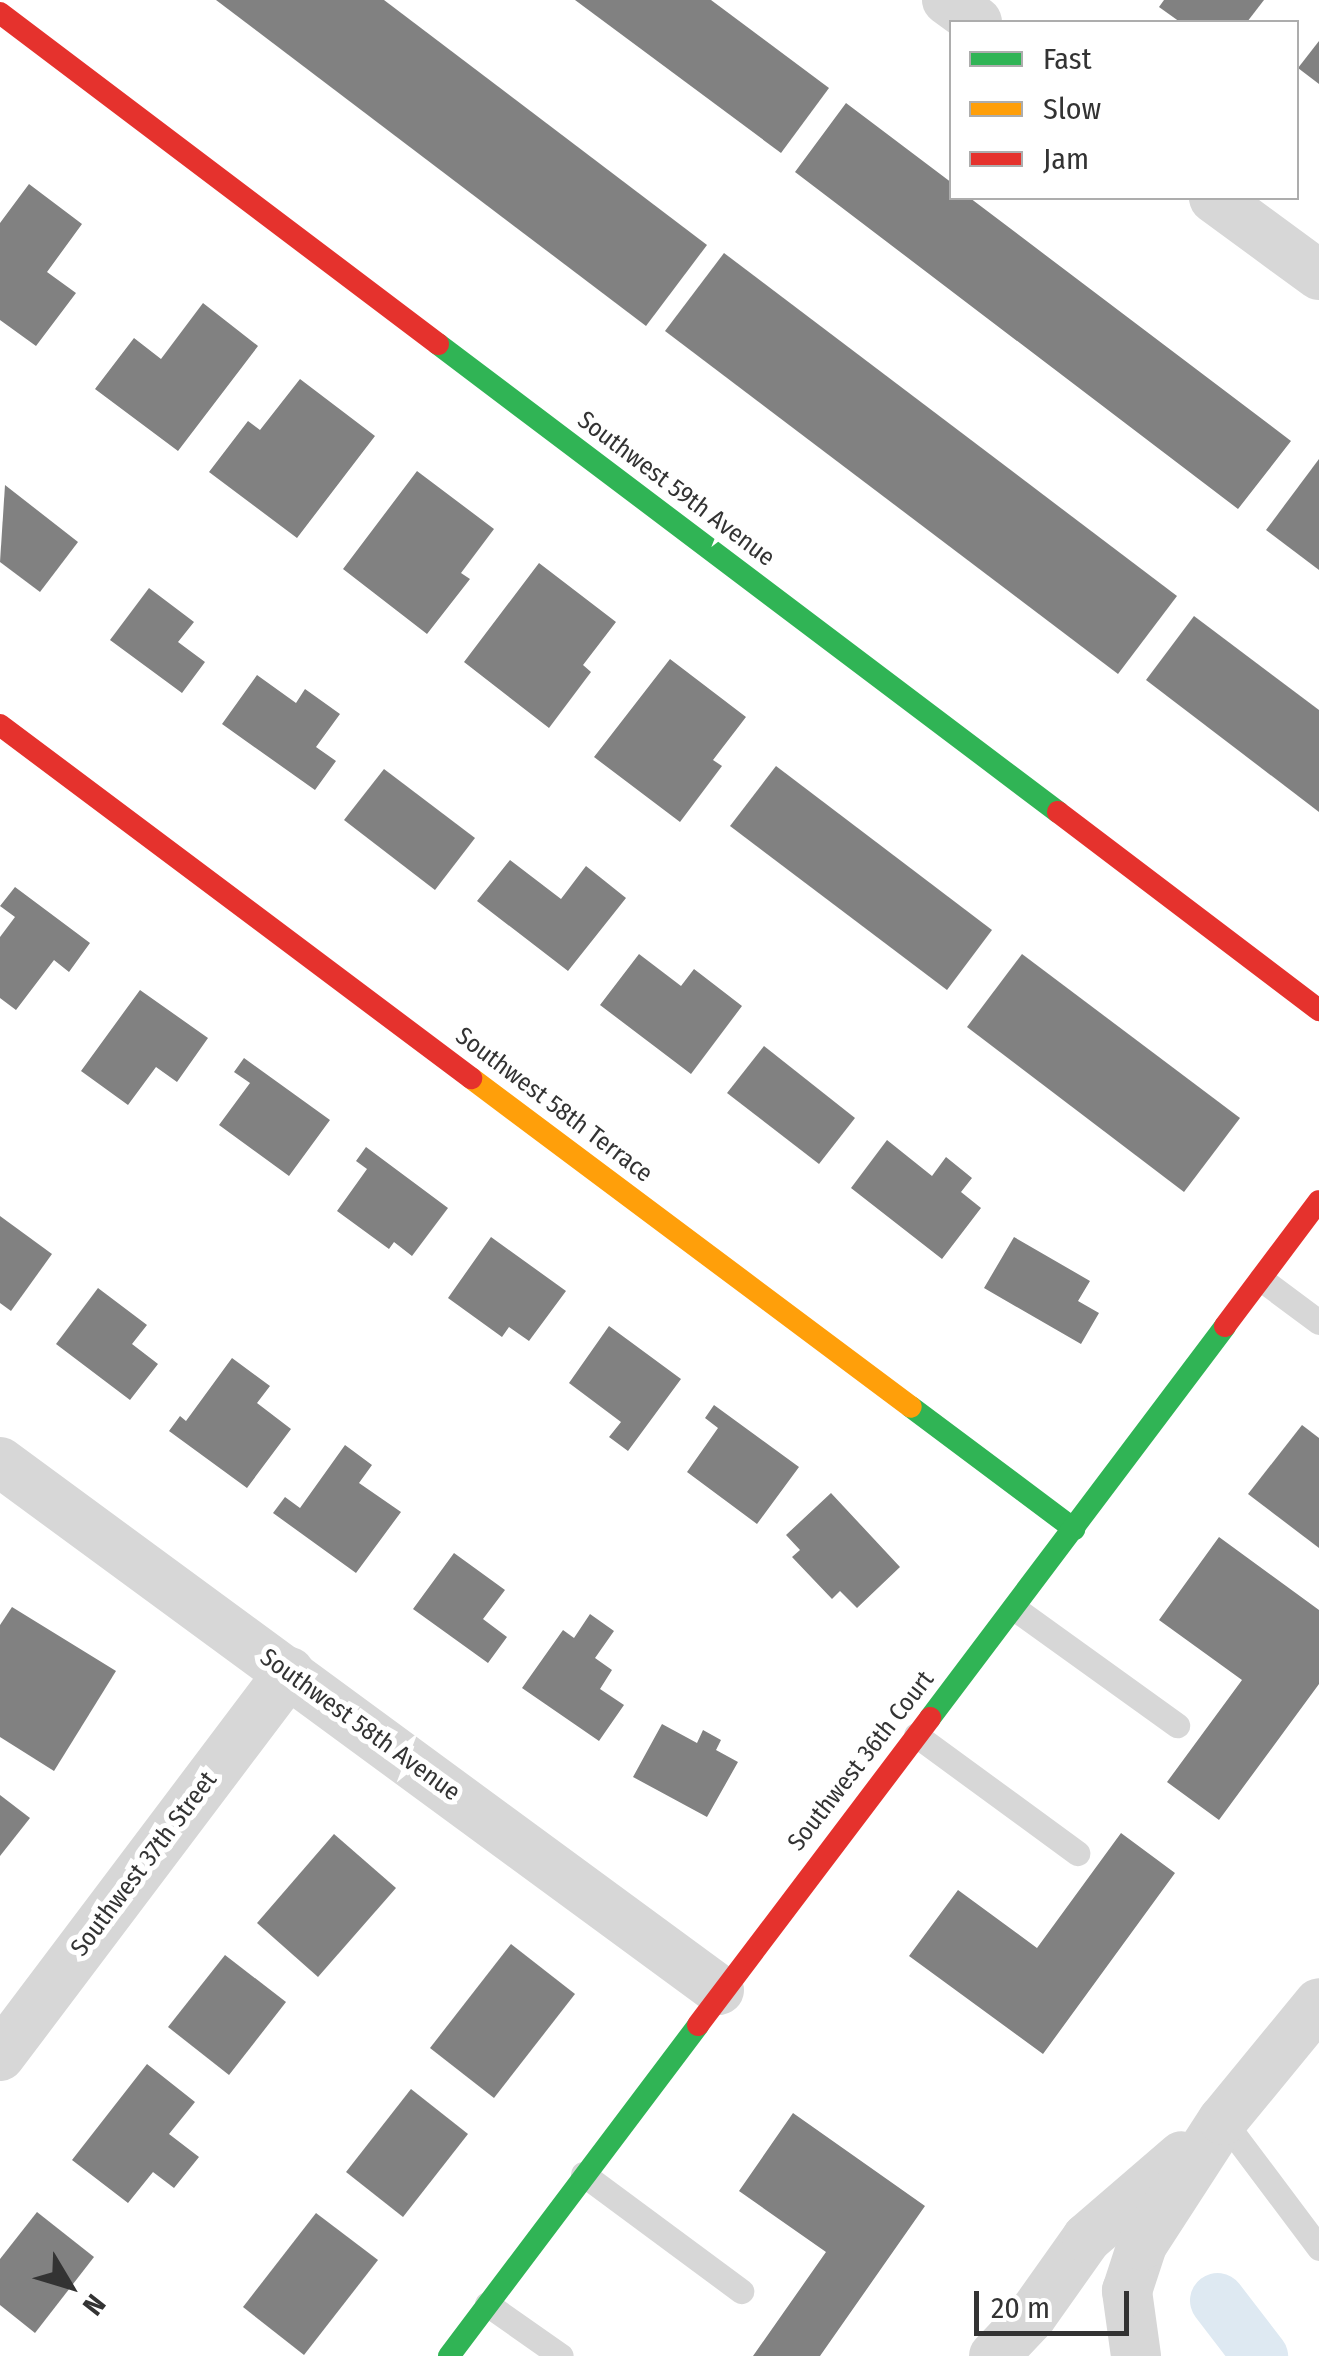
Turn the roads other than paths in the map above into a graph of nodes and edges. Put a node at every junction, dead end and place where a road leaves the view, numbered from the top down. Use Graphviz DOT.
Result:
graph roads {
  1 [pos="947,0"];
  2 [pos="0,13"];
  3 [pos="975,20"];
  4 [pos="1217,200"];
  5 [pos="1319,276"];
  6 [pos="0,725"];
  7 [pos="1319,1010"];
  8 [pos="1319,1201"];
  9 [pos="1261,1279"];
  10 [pos="1319,1322"];
  11 [pos="0,1462"];
  12 [pos="1074,1529"];
  13 [pos="1014,1608"];
  14 [pos="288,1672"];
  15 [pos="1177,1724"];
  16 [pos="916,1734"];
  17 [pos="1077,1853"];
  18 [pos="720,1990"];
  19 [pos="1319,2003"];
  20 [pos="0,2056"];
  21 [pos="1224,2120"];
  22 [pos="583,2174"];
  23 [pos="1319,2248"];
  24 [pos="741,2292"];
  25 [pos="487,2304"];
  26 [pos="1029,2337"];
  27 [pos="449,2356"];
  28 [pos="561,2356"];
  29 [pos="994,2356"];
  30 [pos="1136,2356"];
  1 -- 3 [label="street"];
  2 -- 7 [label="street, Southwest 59th Avenue"];
  4 -- 5 [label="street"];
  6 -- 12 [label="street, Southwest 58th Terrace"];
  8 -- 9 [label="street, Southwest 36th Court"];
  9 -- 10 [label="lane"];
  9 -- 12 [label="street, Southwest 36th Court"];
  11 -- 14 [label="street, Southwest 58th Avenue"];
  12 -- 13 [label="street, Southwest 36th Court"];
  13 -- 15 [label="lane"];
  13 -- 16 [label="street, Southwest 36th Court"];
  14 -- 18 [label="street, Southwest 58th Avenue"];
  14 -- 20 [label="street, Southwest 37th Street"];
  16 -- 17 [label="lane"];
  16 -- 18 [label="street, Southwest 36th Court"];
  18 -- 22 [label="street, Southwest 36th Court"];
  19 -- 21 [label="street"];
  21 -- 23 [label="lane"];
  21 -- 26 [label="street"];
  21 -- 30 [label="street"];
  22 -- 24 [label="lane"];
  22 -- 25 [label="street, Southwest 36th Court"];
  25 -- 27 [label="street, Southwest 36th Court"];
  25 -- 28 [label="lane"];
  26 -- 29 [label="street"];
}
